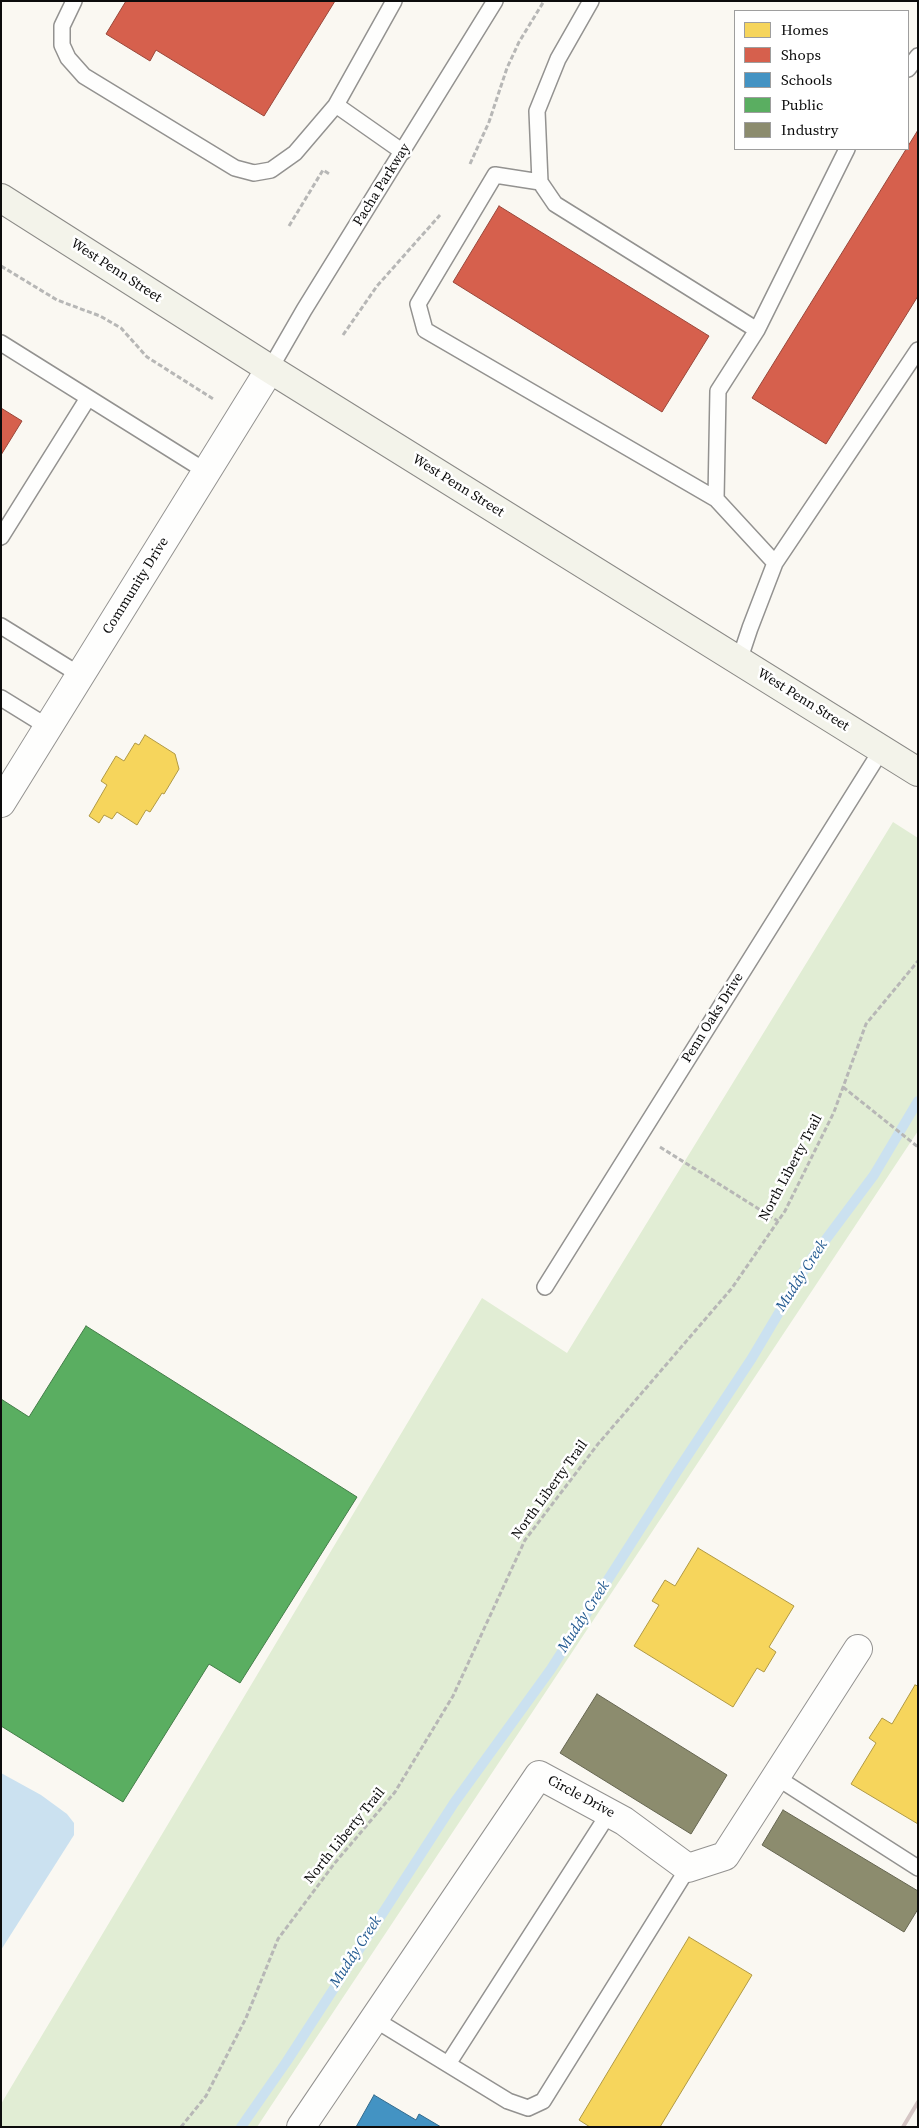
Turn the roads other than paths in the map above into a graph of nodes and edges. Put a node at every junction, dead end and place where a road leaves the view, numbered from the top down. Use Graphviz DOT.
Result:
graph roads {
  1 [pos="74,1"];
  2 [pos="394,1"];
  3 [pos="495,1"];
  4 [pos="591,1"];
  5 [pos="918,56"];
  6 [pos="909,68"];
  7 [pos="336,105"];
  8 [pos="847,150"];
  9 [pos="403,152"];
  10 [pos="540,182"];
  11 [pos="1,198"];
  12 [pos="757,330"];
  13 [pos="1,343"];
  14 [pos="918,350"];
  15 [pos="270,370"];
  16 [pos="88,398"];
  17 [pos="207,472"];
  18 [pos="716,499"];
  19 [pos="1,538"];
  20 [pos="775,563"];
  21 [pos="1,626"];
  22 [pos="739,661"];
  23 [pos="80,675"];
  24 [pos="1,698"];
  25 [pos="48,727"];
  26 [pos="882,749"];
  27 [pos="918,772"];
  28 [pos="1,803"];
  29 [pos="545,1287"];
  30 [pos="858,1649"];
  31 [pos="776,1777"];
  32 [pos="609,1813"];
  33 [pos="688,1868"];
  34 [pos="918,1868"];
  35 [pos="374,2019"];
  36 [pos="448,2064"];
  37 [pos="301,2127"];
  1 -- 7 [label="lane"];
  2 -- 7 [label="lane"];
  3 -- 9 [label="lane, Pacha Parkway"];
  4 -- 10 [label="lane"];
  5 -- 6 [label="lane"];
  7 -- 9 [label="lane"];
  8 -- 12 [label="lane"];
  9 -- 15 [label="lane, Pacha Parkway"];
  10 -- 12 [label="lane"];
  10 -- 18 [label="lane"];
  11 -- 15 [label="main road, West Penn Street"];
  12 -- 18 [label="lane"];
  13 -- 16 [label="lane"];
  14 -- 20 [label="lane"];
  15 -- 17 [label="street, Community Drive"];
  15 -- 22 [label="main road, West Penn Street"];
  16 -- 17 [label="lane"];
  16 -- 19 [label="lane"];
  17 -- 23 [label="street, Community Drive"];
  18 -- 20 [label="lane"];
  20 -- 22 [label="lane"];
  21 -- 23 [label="lane"];
  22 -- 26 [label="main road, West Penn Street"];
  23 -- 25 [label="street, Community Drive"];
  24 -- 25 [label="lane"];
  25 -- 28 [label="street, Community Drive"];
  26 -- 27 [label="main road, West Penn Street"];
  26 -- 29 [label="lane, Penn Oaks Drive"];
  30 -- 31 [label="street"];
  31 -- 33 [label="street"];
  31 -- 34 [label="lane"];
  32 -- 33 [label="street, Circle Drive"];
  32 -- 35 [label="street, Circle Drive"];
  32 -- 36 [label="lane"];
  33 -- 36 [label="lane"];
  35 -- 36 [label="lane"];
  35 -- 37 [label="street, Circle Drive"];
}
